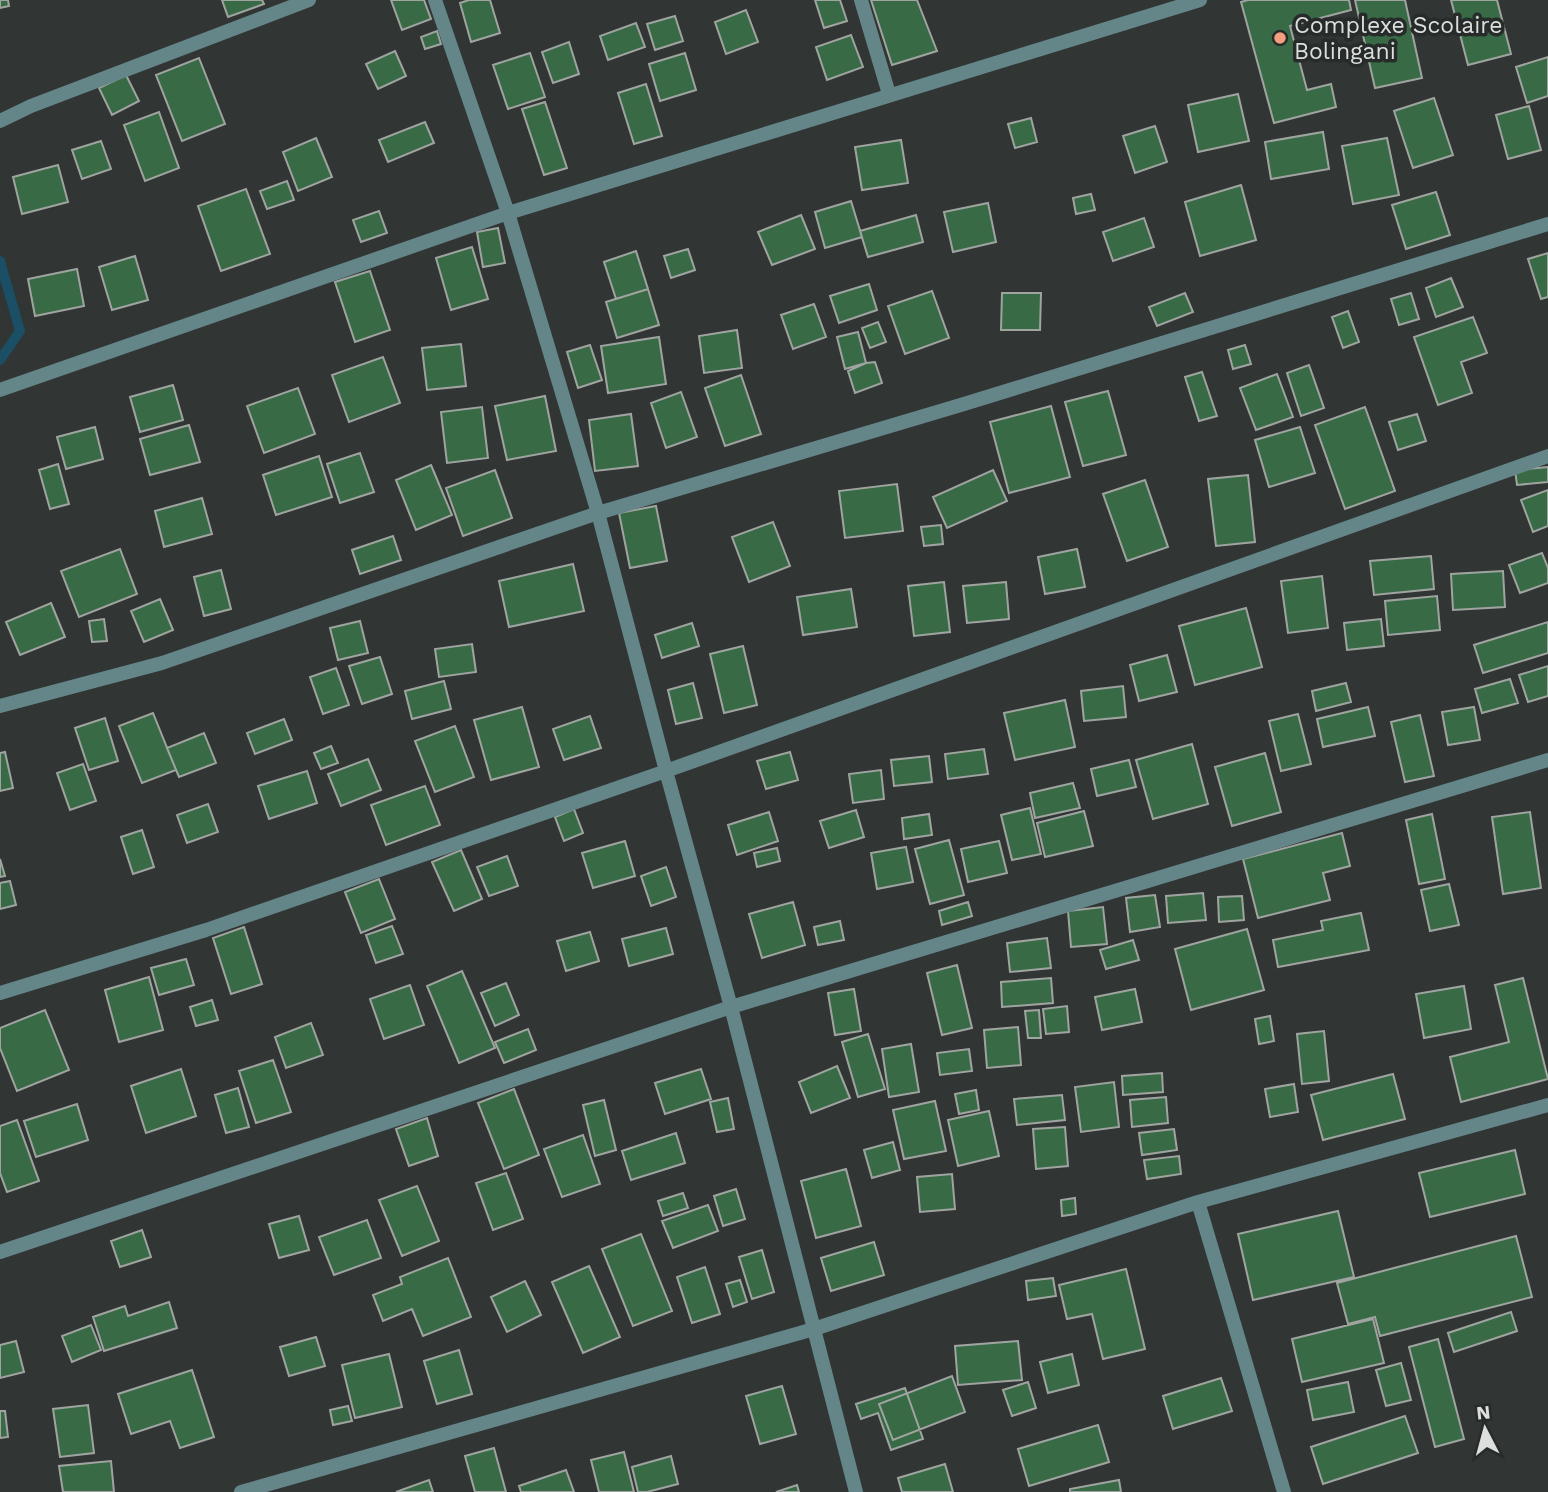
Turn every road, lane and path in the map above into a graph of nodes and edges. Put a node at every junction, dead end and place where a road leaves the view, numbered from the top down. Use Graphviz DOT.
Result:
graph roads {
  1 [pos="309,0"];
  2 [pos="435,0"];
  3 [pos="861,0"];
  4 [pos="1199,0"];
  5 [pos="889,94"];
  6 [pos="0,121"];
  7 [pos="508,213"];
  8 [pos="1548,225"];
  9 [pos="0,390"];
  10 [pos="1548,456"];
  11 [pos="598,513"];
  12 [pos="0,706"];
  13 [pos="1548,760"];
  14 [pos="666,771"];
  15 [pos="0,993"];
  16 [pos="731,1007"];
  17 [pos="1548,1105"];
  18 [pos="1198,1202"];
  19 [pos="0,1252"];
  20 [pos="814,1329"];
  21 [pos="1279,1491"];
  22 [pos="241,1492"];
  23 [pos="856,1492"];
  1 -- 6 [label="street"];
  2 -- 7 [label="street"];
  3 -- 5 [label="street"];
  4 -- 5 [label="street"];
  5 -- 7 [label="street"];
  7 -- 9 [label="street"];
  7 -- 11 [label="street"];
  8 -- 11 [label="street"];
  10 -- 14 [label="street"];
  11 -- 12 [label="street"];
  11 -- 14 [label="street"];
  13 -- 16 [label="street"];
  14 -- 15 [label="street"];
  14 -- 16 [label="street"];
  16 -- 19 [label="street"];
  16 -- 20 [label="street"];
  17 -- 18 [label="street"];
  18 -- 20 [label="street"];
  18 -- 21 [label="street"];
  20 -- 22 [label="street"];
  20 -- 23 [label="street"];
}
